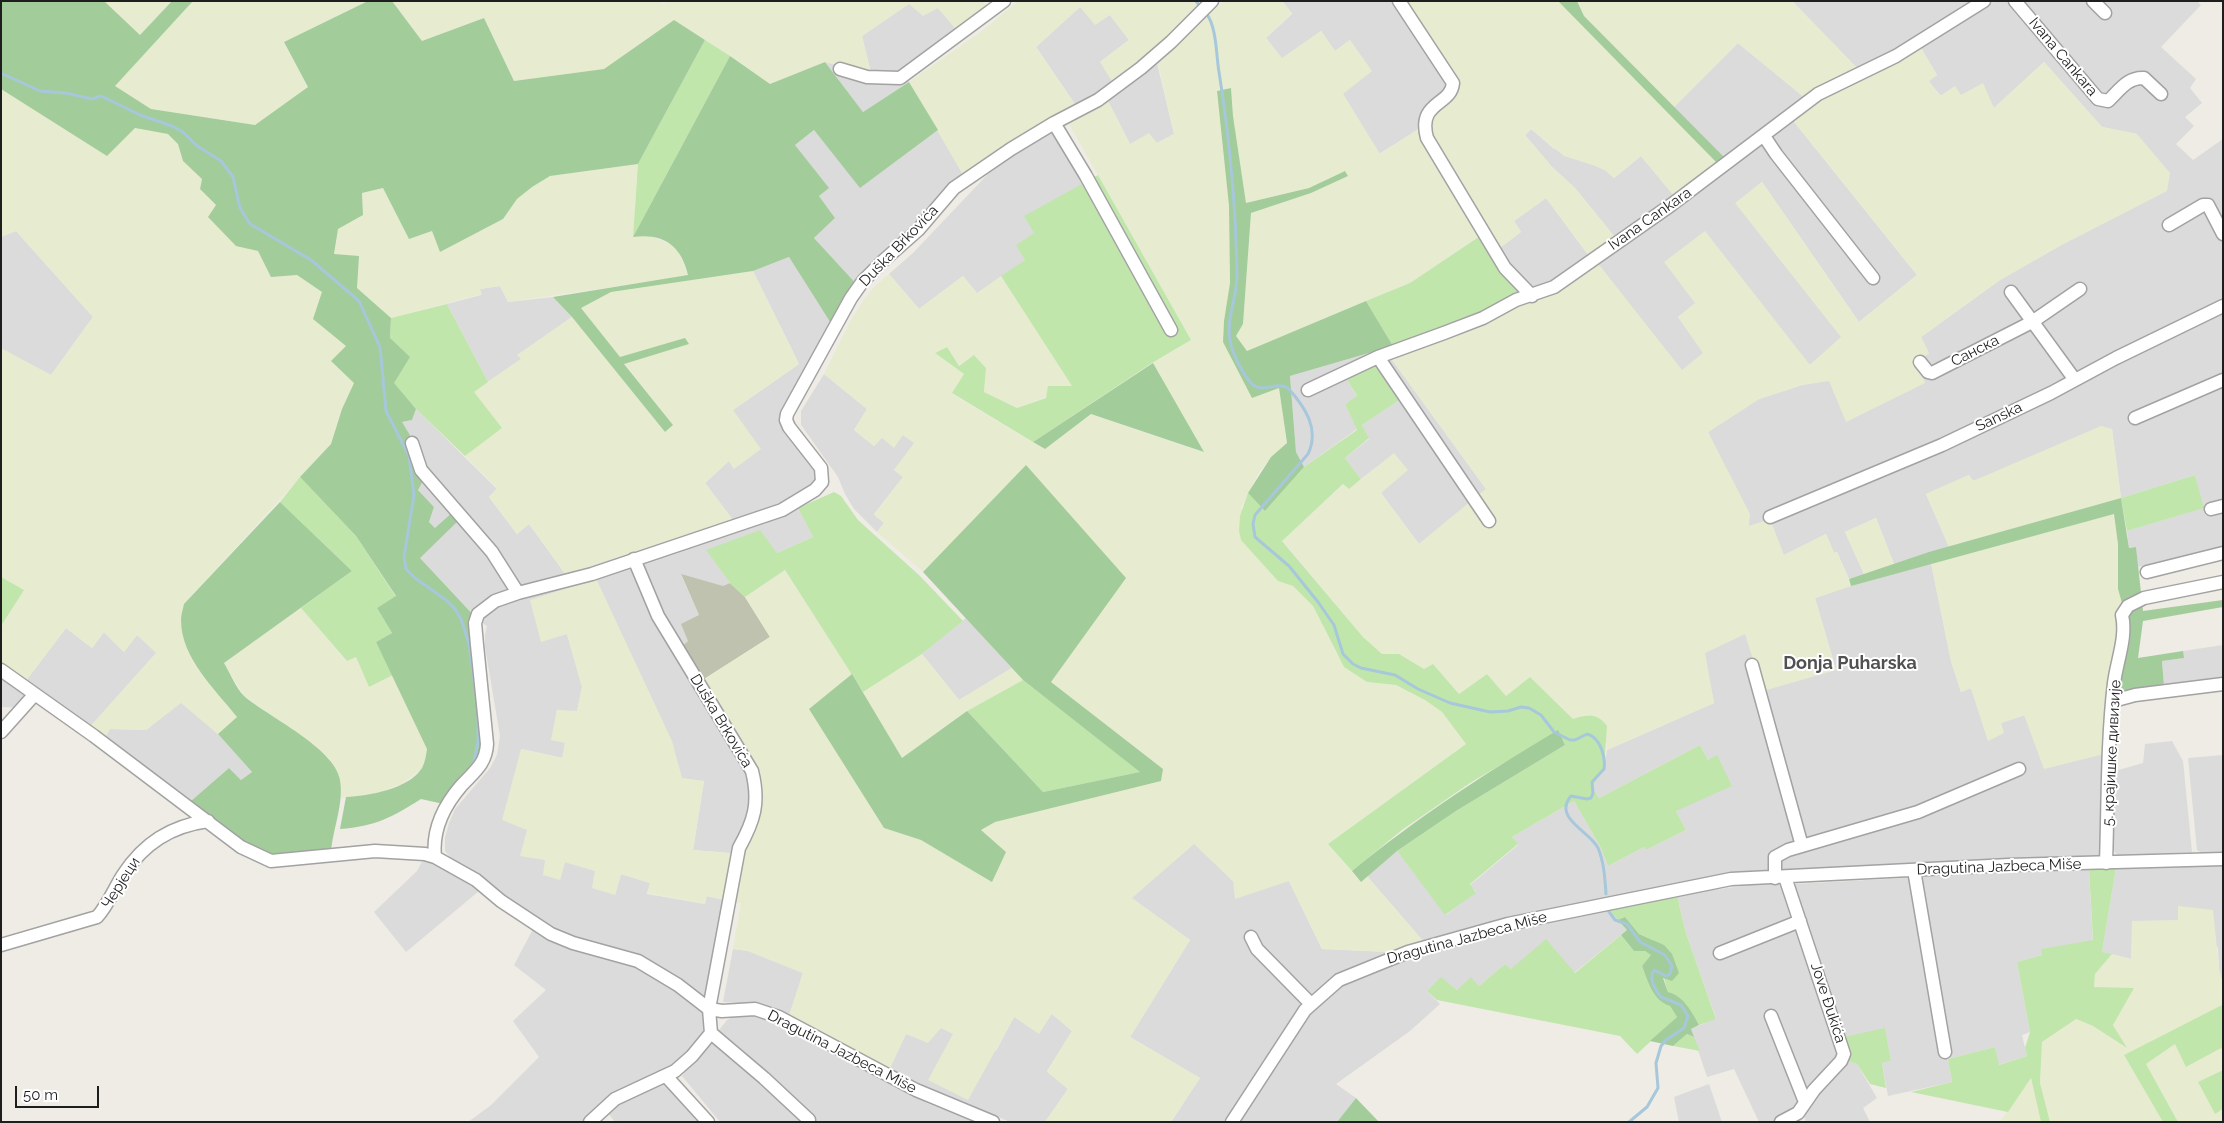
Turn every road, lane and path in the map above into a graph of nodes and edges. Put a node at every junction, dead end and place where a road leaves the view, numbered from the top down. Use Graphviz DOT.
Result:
graph roads {
  1 [pos="1004,1"];
  2 [pos="1399,1"];
  3 [pos="1984,1"];
  4 [pos="2015,1"];
  5 [pos="2093,1"];
  6 [pos="1207,2"];
  7 [pos="2105,13"];
  8 [pos="840,69"];
  9 [pos="2161,94"];
  10 [pos="1054,123"];
  11 [pos="1764,136"];
  12 [pos="2169,225"];
  13 [pos="2223,234"];
  14 [pos="1873,278"];
  15 [pos="2080,289"];
  16 [pos="2010,292"];
  17 [pos="1532,296"];
  18 [pos="2223,306"];
  19 [pos="2032,322"];
  20 [pos="1171,330"];
  21 [pos="1378,357"];
  22 [pos="1920,362"];
  23 [pos="2075,380"];
  24 [pos="2223,380"];
  25 [pos="1308,390"];
  26 [pos="2135,418"];
  27 [pos="412,443"];
  28 [pos="1770,517"];
  29 [pos="1489,521"];
  30 [pos="2223,553"];
  31 [pos="634,560"];
  32 [pos="2147,572"];
  33 [pos="2223,582"];
  34 [pos="518,592"];
  35 [pos="1752,666"];
  36 [pos="1,670"];
  37 [pos="2223,684"];
  38 [pos="35,694"];
  39 [pos="2113,701"];
  40 [pos="1,732"];
  41 [pos="2019,769"];
  42 [pos="208,821"];
  43 [pos="1802,846"];
  44 [pos="435,857"];
  45 [pos="2223,859"];
  46 [pos="2106,863"];
  47 [pos="1914,870"];
  48 [pos="1780,877"];
  49 [pos="1800,921"];
  50 [pos="1251,937"];
  51 [pos="1,945"];
  52 [pos="1720,953"];
  53 [pos="1311,1004"];
  54 [pos="709,1009"];
  55 [pos="1771,1016"];
  56 [pos="710,1033"];
  57 [pos="1945,1052"];
  58 [pos="666,1076"];
  59 [pos="1802,1112"];
  60 [pos="595,1120"];
  61 [pos="809,1120"];
  62 [pos="708,1122"];
  63 [pos="993,1122"];
  64 [pos="1232,1122"];
  65 [pos="1780,1122"];
  1 -- 8 [label="street"];
  2 -- 17 [label="street"];
  3 -- 11 [label="street, Ivana Cankara"];
  4 -- 9 [label="street, Ivana Cankara"];
  5 -- 7 [label="street"];
  6 -- 10 [label="street, Duška Brkovića"];
  10 -- 20 [label="street"];
  10 -- 31 [label="street, Duška Brkovića"];
  11 -- 14 [label="street"];
  11 -- 17 [label="street, Ivana Cankara"];
  12 -- 13 [label="street"];
  15 -- 19 [label="street, Санска"];
  16 -- 19 [label="street"];
  17 -- 21 [label="street, Ivana Cankara"];
  18 -- 23 [label="street, Sanska"];
  19 -- 22 [label="street, Санска"];
  19 -- 23 [label="street"];
  21 -- 25 [label="street, Ivana Cankara"];
  21 -- 29 [label="street"];
  23 -- 28 [label="street, Sanska"];
  24 -- 26 [label="street"];
  27 -- 34 [label="street"];
  30 -- 32 [label="street"];
  31 -- 34 [label="street, Duška Brkovića"];
  31 -- 54 [label="street, Duška Brkovića"];
  33 -- 39 [label="street, 5. крајишке дивизије"];
  34 -- 44 [label="street, Duška Brkovića"];
  35 -- 43 [label="street"];
  36 -- 38 [label="street"];
  37 -- 39 [label="street"];
  38 -- 40 [label="street"];
  38 -- 42 [label="street"];
  39 -- 46 [label="street, 5. крајишке дивизије"];
  41 -- 43 [label="street"];
  42 -- 44 [label="street"];
  42 -- 51 [label="street, Черјеци"];
  43 -- 48 [label="street"];
  44 -- 54 [label="street"];
  45 -- 46 [label="street, Dragutina Jazbeca Miše"];
  46 -- 47 [label="street, Dragutina Jazbeca Miše"];
  47 -- 48 [label="street, Dragutina Jazbeca Miše"];
  47 -- 57 [label="street"];
  48 -- 49 [label="street, Jove Đukića"];
  48 -- 53 [label="street, Dragutina Jazbeca Miše"];
  49 -- 52 [label="street"];
  49 -- 59 [label="street, Jove Đukića"];
  50 -- 53 [label="street"];
  53 -- 64 [label="street, Dragutina Jazbeca Miše"];
  54 -- 56 [label="street"];
  54 -- 63 [label="street, Dragutina Jazbeca Miše"];
  55 -- 59 [label="street"];
  56 -- 58 [label="street"];
  56 -- 61 [label="street"];
  58 -- 60 [label="street"];
  58 -- 62 [label="street"];
  59 -- 65 [label="street, Jove Đukića"];
}
